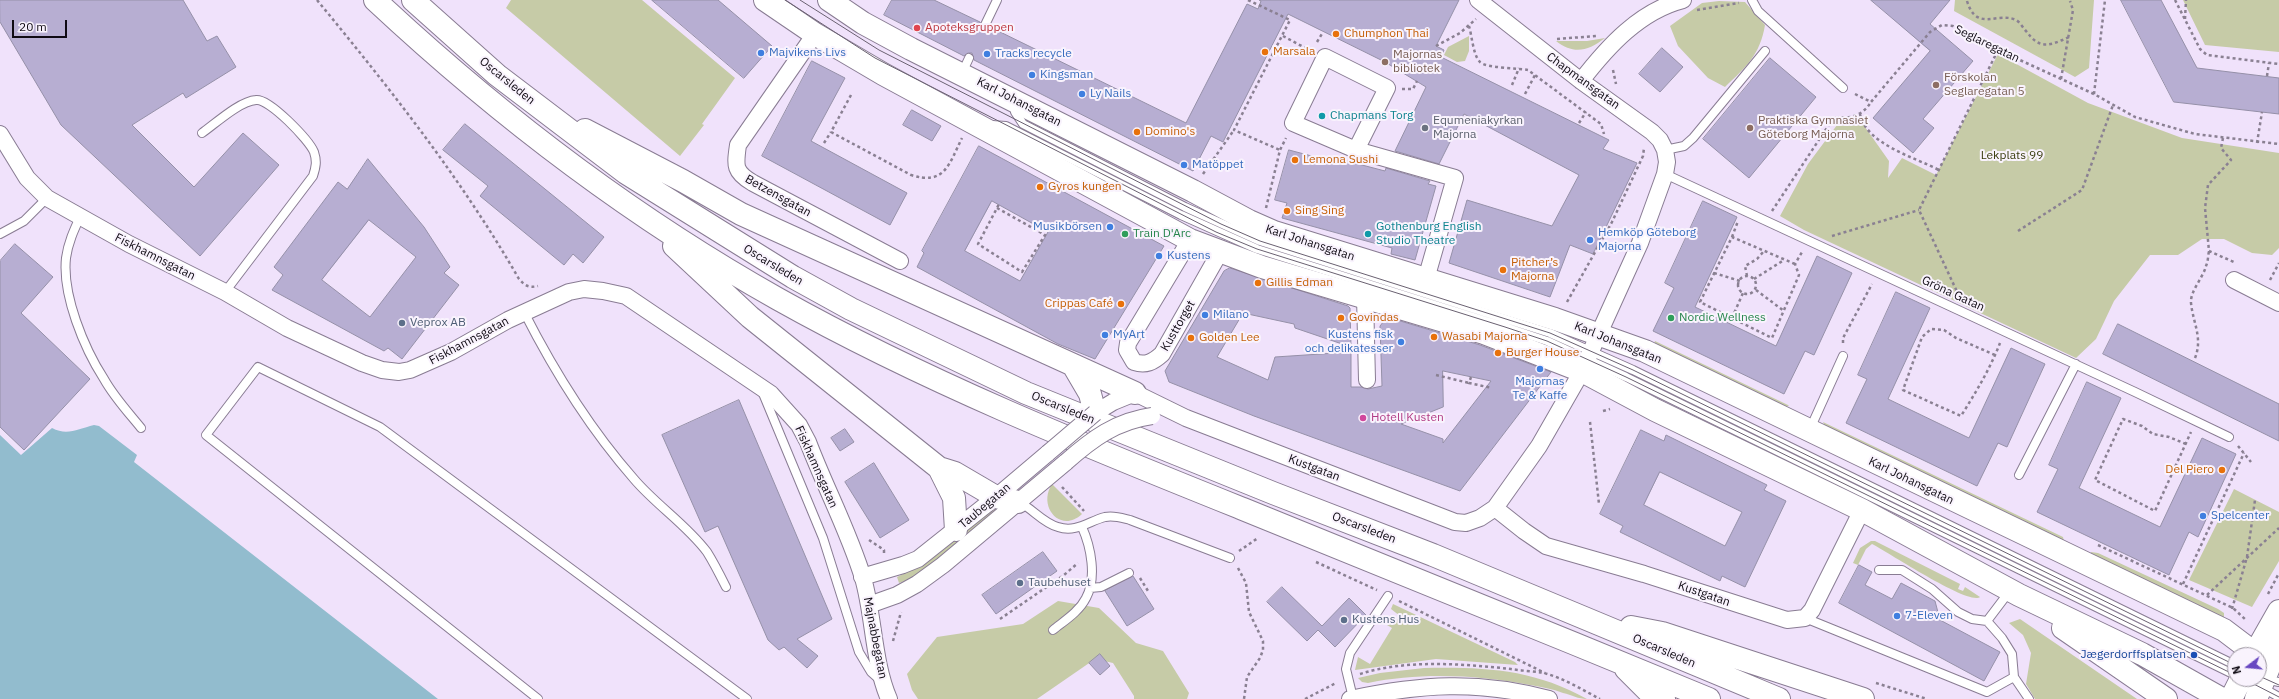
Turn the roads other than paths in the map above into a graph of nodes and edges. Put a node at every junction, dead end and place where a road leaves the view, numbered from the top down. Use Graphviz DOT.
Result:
graph roads {
  1 [pos="375,0"];
  2 [pos="413,0"];
  3 [pos="765,0"];
  4 [pos="997,0"];
  5 [pos="1478,0"];
  6 [pos="1752,1"];
  7 [pos="840,3"];
  8 [pos="1686,6"];
  9 [pos="985,25"];
  10 [pos="815,34"];
  11 [pos="1765,51"];
  12 [pos="1582,80"];
  13 [pos="1843,88"];
  14 [pos="1012,99"];
  15 [pos="541,109"];
  16 [pos="974,129"];
  17 [pos="202,133"];
  18 [pos="0,134"];
  19 [pos="1356,150"];
  20 [pos="1665,150"];
  21 [pos="1665,174"];
  22 [pos="47,198"];
  23 [pos="635,209"];
  24 [pos="80,217"];
  25 [pos="0,234"];
  26 [pos="1190,240"];
  27 [pos="1220,252"];
  28 [pos="900,261"];
  29 [pos="1426,279"];
  30 [pos="2234,280"];
  31 [pos="225,292"];
  32 [pos="1364,296"];
  33 [pos="2279,303"];
  34 [pos="524,312"];
  35 [pos="1590,354"];
  36 [pos="1842,356"];
  37 [pos="2076,364"];
  38 [pos="1073,365"];
  39 [pos="1367,380"];
  40 [pos="759,385"];
  41 [pos="1126,396"];
  42 [pos="1095,413"];
  43 [pos="1186,418"];
  44 [pos="141,428"];
  45 [pos="1808,431"];
  46 [pos="2229,437"];
  47 [pos="1089,442"];
  48 [pos="939,468"];
  49 [pos="2019,475"];
  50 [pos="996,497"];
  51 [pos="1018,502"];
  52 [pos="1495,508"];
  53 [pos="1862,510"];
  54 [pos="1082,527"];
  55 [pos="956,530"];
  56 [pos="1230,558"];
  57 [pos="1879,570"];
  58 [pos="1129,573"];
  59 [pos="862,577"];
  60 [pos="726,587"];
  61 [pos="1090,588"];
  62 [pos="2014,592"];
  63 [pos="1388,596"];
  64 [pos="870,605"];
  65 [pos="2279,611"];
  66 [pos="1805,618"];
  67 [pos="1590,619"];
  68 [pos="1987,621"];
  69 [pos="1053,630"];
  70 [pos="2279,643"];
  71 [pos="2238,647"];
  72 [pos="2267,649"];
  73 [pos="1618,661"];
  74 [pos="2227,661"];
  75 [pos="2267,662"];
  76 [pos="2227,671"];
  77 [pos="2014,676"];
  78 [pos="883,683"];
  79 [pos="2267,683"];
  80 [pos="2244,687"];
  81 [pos="2279,697"];
  82 [pos="538,699"];
  83 [pos="747,699"];
  84 [pos="888,699"];
  85 [pos="1351,699"];
  86 [pos="1549,699"];
  87 [pos="1664,699"];
  88 [pos="1709,699"];
  89 [pos="1779,699"];
  90 [pos="1863,699"];
  91 [pos="2030,699"];
  92 [pos="2166,699"];
  93 [pos="2222,699"];
  94 [pos="2231,699"];
  1 -- 23 [label="main road, Oscarsleden"];
  2 -- 15 [label="main road, Oscarsleden"];
  3 -- 10 [label="main road, Karl Johansgatan"];
  4 -- 9 [label="lane"];
  5 -- 12 [label="street, Chapmansgatan"];
  6 -- 13 [label="lane"];
  7 -- 14 [label="main road, Karl Johansgatan"];
  8 -- 12 [label="street"];
  10 -- 16 [label="main road, Karl Johansgatan"];
  10 -- 28 [label="street, Betzensgatan"];
  11 -- 20 [label="lane"];
  12 -- 20 [label="street, Chapmansgatan"];
  14 -- 29 [label="main road, Karl Johansgatan"];
  14 -- 35 [label="lane"];
  15 -- 38 [label="main road"];
  15 -- 67 [label="main road, Oscarsleden"];
  16 -- 26 [label="main road, Karl Johansgatan"];
  16 -- 35 [label="lane"];
  17 -- 31 [label="lane"];
  18 -- 22 [label="street, Fiskhamnsgatan"];
  19 -- 19 [label="street"];
  19 -- 29 [label="street"];
  20 -- 21 [label="street"];
  21 -- 35 [label="street, Kustgatan"];
  21 -- 37 [label="lane, Gröna Gatan"];
  22 -- 24 [label="street, Fiskhamnsgatan"];
  22 -- 25 [label="lane"];
  23 -- 48 [label="main road"];
  23 -- 73 [label="main road, Oscarsleden"];
  24 -- 31 [label="street, Fiskhamnsgatan"];
  24 -- 44 [label="lane"];
  26 -- 27 [label="main road, Karl Johansgatan"];
  26 -- 27 [label="street, Kusttorget"];
  27 -- 32 [label="main road, Karl Johansgatan"];
  29 -- 35 [label="main road, Karl Johansgatan"];
  30 -- 33 [label="street"];
  31 -- 34 [label="street, Fiskhamnsgatan"];
  32 -- 35 [label="main road, Karl Johansgatan"];
  32 -- 39 [label="street"];
  34 -- 40 [label="street, Fiskhamnsgatan"];
  34 -- 60 [label="lane"];
  35 -- 45 [label="main road, Karl Johansgatan"];
  35 -- 52 [label="street, Kustgatan"];
  35 -- 53 [label="main road, Karl Johansgatan"];
  35 -- 74 [label="lane"];
  35 -- 76 [label="lane"];
  36 -- 45 [label="lane"];
  37 -- 46 [label="lane, Gröna Gatan"];
  37 -- 49 [label="lane"];
  38 -- 41 [label="main road"];
  38 -- 42 [label="main road"];
  40 -- 59 [label="street, Fiskhamnsgatan"];
  40 -- 78 [label="lane"];
  41 -- 42 [label="street, Taubegatan"];
  41 -- 43 [label="street, Kustgatan"];
  42 -- 47 [label="street"];
  42 -- 50 [label="street, Taubegatan, bridge"];
  43 -- 47 [label="street, Taubegatan, bridge"];
  43 -- 52 [label="street, Kustgatan"];
  45 -- 71 [label="main road, Karl Johansgatan"];
  47 -- 51 [label="street, Taubegatan, bridge"];
  48 -- 50 [label="main road"];
  48 -- 55 [label="main road"];
  50 -- 51 [label="main road"];
  50 -- 55 [label="street, Taubegatan"];
  51 -- 54 [label="lane, Taubegatan"];
  51 -- 64 [label="street, Taubegatan"];
  52 -- 66 [label="street, Kustgatan"];
  53 -- 62 [label="main road, Karl Johansgatan"];
  53 -- 66 [label="street"];
  54 -- 56 [label="lane, Taubegatan"];
  54 -- 61 [label="lane"];
  55 -- 59 [label="street, Taubegatan"];
  57 -- 68 [label="lane"];
  58 -- 61 [label="lane"];
  59 -- 64 [label="street, Majnabbegatan"];
  61 -- 69 [label="lane"];
  62 -- 68 [label="lane"];
  62 -- 92 [label="main road, Karl Johansgatan"];
  62 -- 93 [label="main road, Karl Johansgatan"];
  63 -- 85 [label="lane"];
  64 -- 78 [label="street, Majnabbegatan"];
  65 -- 72 [label="main road"];
  66 -- 77 [label="lane"];
  67 -- 89 [label="main road, Oscarsleden"];
  67 -- 90 [label="main road"];
  68 -- 77 [label="lane"];
  70 -- 75 [label="main road"];
  73 -- 87 [label="main road"];
  73 -- 88 [label="main road, Oscarsleden"];
  77 -- 91 [label="lane"];
  78 -- 84 [label="street, Majnabbegatan"];
  79 -- 81 [label="lane"];
  80 -- 94 [label="main road"];
  82 -- 83 [label="lane"];
  85 -- 86 [label="street"];
}
